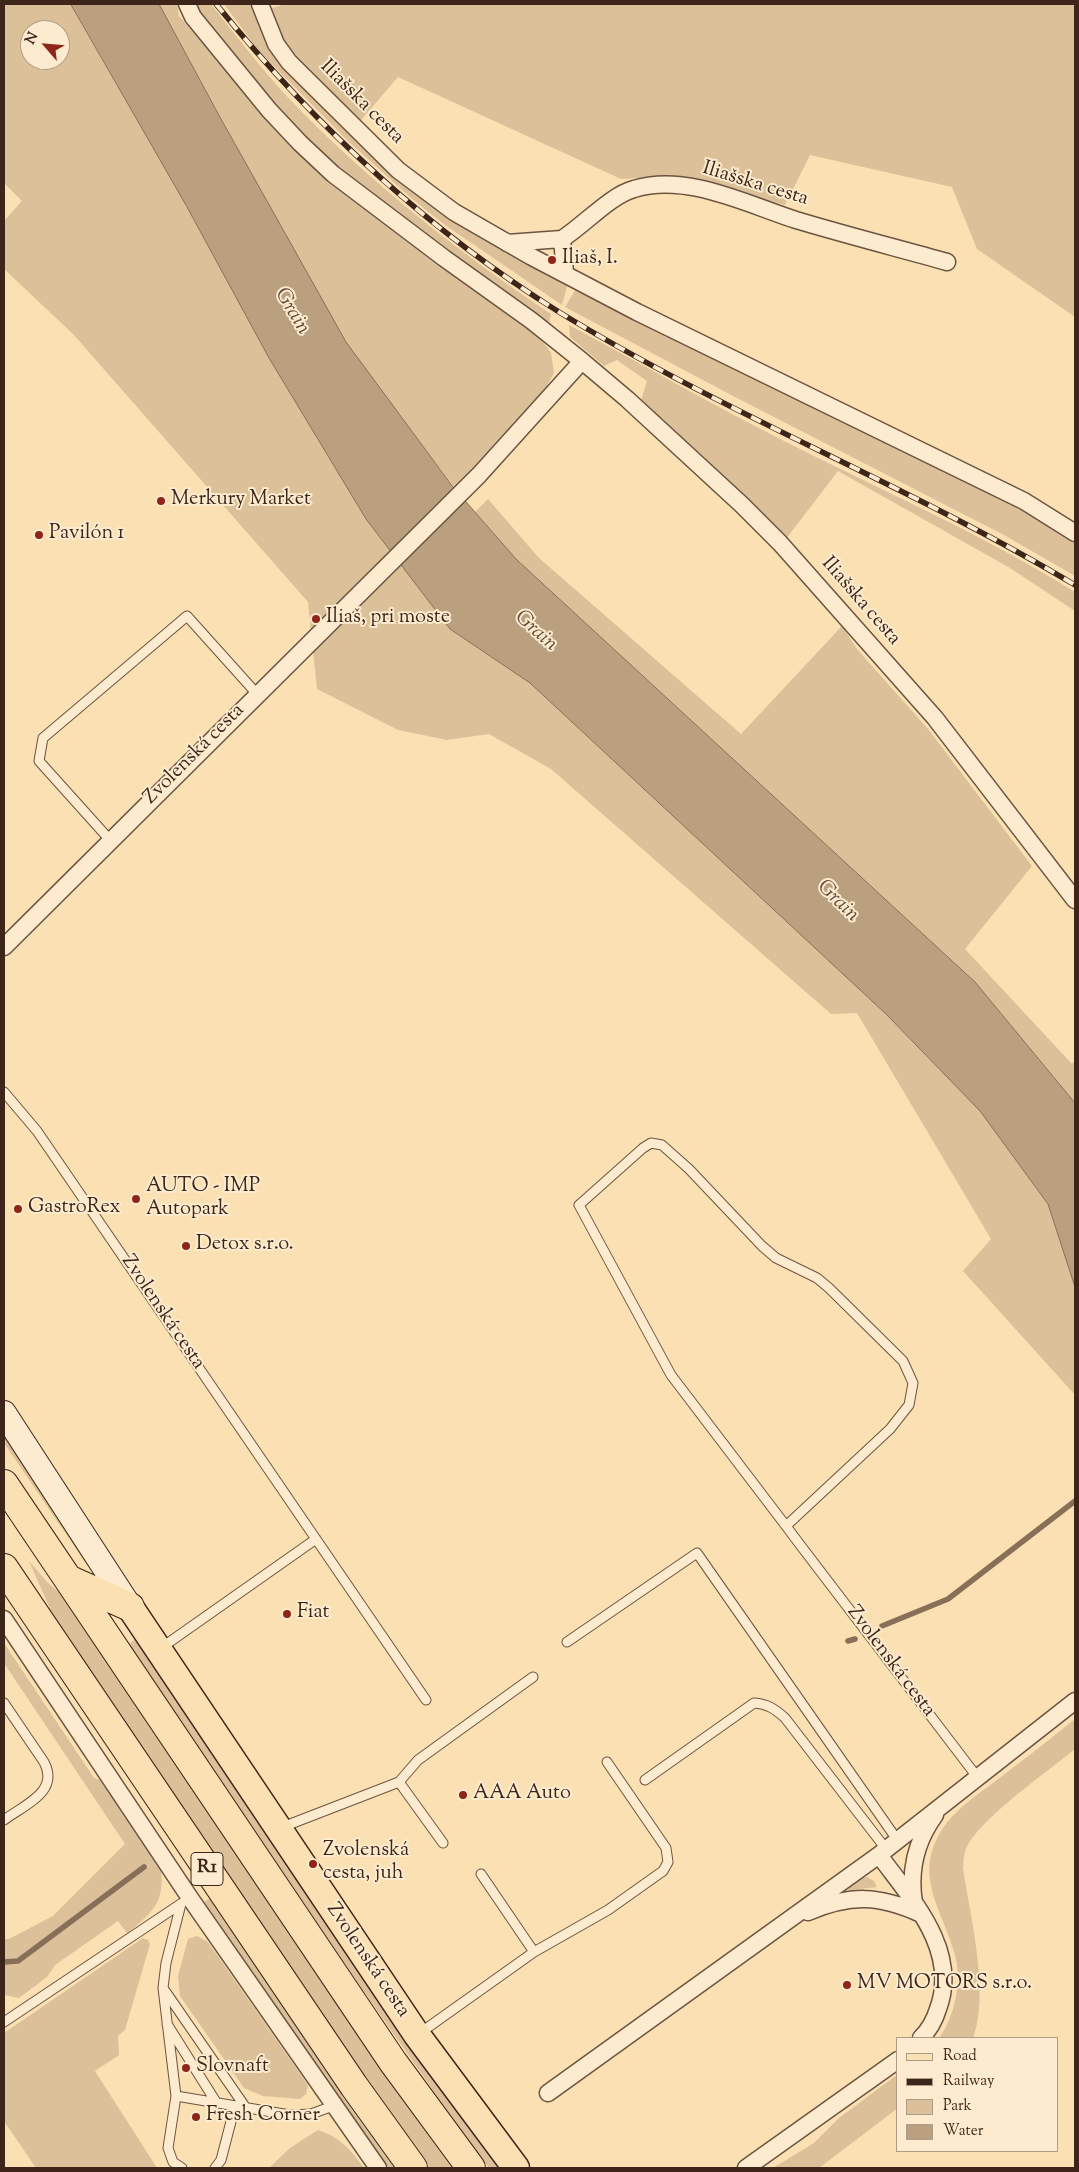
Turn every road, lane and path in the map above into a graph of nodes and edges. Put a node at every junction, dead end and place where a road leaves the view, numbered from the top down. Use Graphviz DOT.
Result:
graph roads {
  1 [pos="187,4"];
  2 [pos="260,4"];
  3 [pos="562,239"];
  4 [pos="507,243"];
  5 [pos="947,262"];
  6 [pos="564,273"];
  7 [pos="582,360"];
  8 [pos="1075,533"];
  9 [pos="257,694"];
  10 [pos="110,840"];
  11 [pos="1075,900"];
  12 [pos="4,947"];
  13 [pos="4,1092"];
  14 [pos="4,1413"];
  15 [pos="4,1484"];
  16 [pos="786,1526"];
  17 [pos="316,1539"];
  18 [pos="4,1568"];
  19 [pos="68,1579"];
  20 [pos="130,1607"];
  21 [pos="4,1620"];
  22 [pos="567,1642"];
  23 [pos="159,1649"];
  24 [pos="533,1678"];
  25 [pos="426,1700"];
  26 [pos="1075,1701"];
  27 [pos="4,1703"];
  28 [pos="607,1762"];
  29 [pos="978,1778"];
  30 [pos="646,1780"];
  31 [pos="399,1782"];
  32 [pos="946,1803"];
  33 [pos="4,1820"];
  34 [pos="278,1829"];
  35 [pos="443,1843"];
  36 [pos="888,1848"];
  37 [pos="481,1874"];
  38 [pos="186,1901"];
  39 [pos="918,1909"];
  40 [pos="786,1921"];
  41 [pos="534,1952"];
  42 [pos="163,1988"];
  43 [pos="165,2021"];
  44 [pos="4,2022"];
  45 [pos="417,2035"];
  46 [pos="922,2037"];
  47 [pos="896,2061"];
  48 [pos="548,2093"];
  49 [pos="176,2096"];
  50 [pos="216,2102"];
  51 [pos="236,2106"];
  52 [pos="333,2106"];
  53 [pos="246,2108"];
  54 [pos="182,2168"];
  55 [pos="215,2168"];
  56 [pos="378,2168"];
  57 [pos="413,2168"];
  58 [pos="471,2168"];
  59 [pos="516,2168"];
  60 [pos="746,2168"];
  1 -- 7 [label="street, Iliašska cesta"];
  2 -- 4 [label="street, Iliašska cesta"];
  3 -- 4 [label="street, Iliašska cesta"];
  3 -- 5 [label="street, Iliašska cesta"];
  3 -- 6 [label="street"];
  4 -- 6 [label="street, Iliašska cesta"];
  6 -- 8 [label="street, Iliašska cesta"];
  7 -- 9 [label="street, Zvolenská cesta"];
  7 -- 11 [label="street, Iliašska cesta"];
  9 -- 10 [label="street, Zvolenská cesta"];
  9 -- 10 [label="lane"];
  10 -- 12 [label="street, Zvolenská cesta"];
  13 -- 17 [label="lane, Zvolenská cesta"];
  14 -- 20 [label="main road, Zvolenská cesta"];
  15 -- 19 [label="highway, R1"];
  16 -- 16 [label="lane, Zvolenská cesta"];
  16 -- 29 [label="lane, Zvolenská cesta"];
  17 -- 23 [label="lane"];
  17 -- 25 [label="lane, Zvolenská cesta"];
  18 -- 57 [label="highway, R1"];
  19 -- 20 [label="highway"];
  19 -- 58 [label="highway, R1"];
  20 -- 23 [label="main road, Zvolenská cesta"];
  21 -- 38 [label="street"];
  22 -- 36 [label="lane"];
  23 -- 34 [label="main road, Zvolenská cesta"];
  24 -- 31 [label="lane"];
  26 -- 29 [label="street"];
  27 -- 33 [label="lane"];
  28 -- 41 [label="lane"];
  29 -- 32 [label="street"];
  30 -- 36 [label="lane"];
  31 -- 34 [label="lane"];
  31 -- 35 [label="lane"];
  32 -- 36 [label="street"];
  32 -- 39 [label="street"];
  34 -- 45 [label="main road, Zvolenská cesta"];
  36 -- 39 [label="street"];
  36 -- 40 [label="street"];
  37 -- 41 [label="lane"];
  38 -- 42 [label="lane"];
  38 -- 44 [label="lane"];
  38 -- 52 [label="street"];
  39 -- 40 [label="street"];
  39 -- 46 [label="street"];
  40 -- 48 [label="street"];
  41 -- 45 [label="lane"];
  42 -- 43 [label="lane"];
  42 -- 53 [label="lane"];
  43 -- 49 [label="lane"];
  43 -- 50 [label="lane"];
  45 -- 59 [label="main road, Zvolenská cesta"];
  47 -- 60 [label="street"];
  49 -- 50 [label="lane"];
  49 -- 54 [label="lane"];
  50 -- 51 [label="lane"];
  51 -- 53 [label="lane"];
  51 -- 55 [label="lane"];
  52 -- 53 [label="lane"];
  52 -- 56 [label="street"];
}
